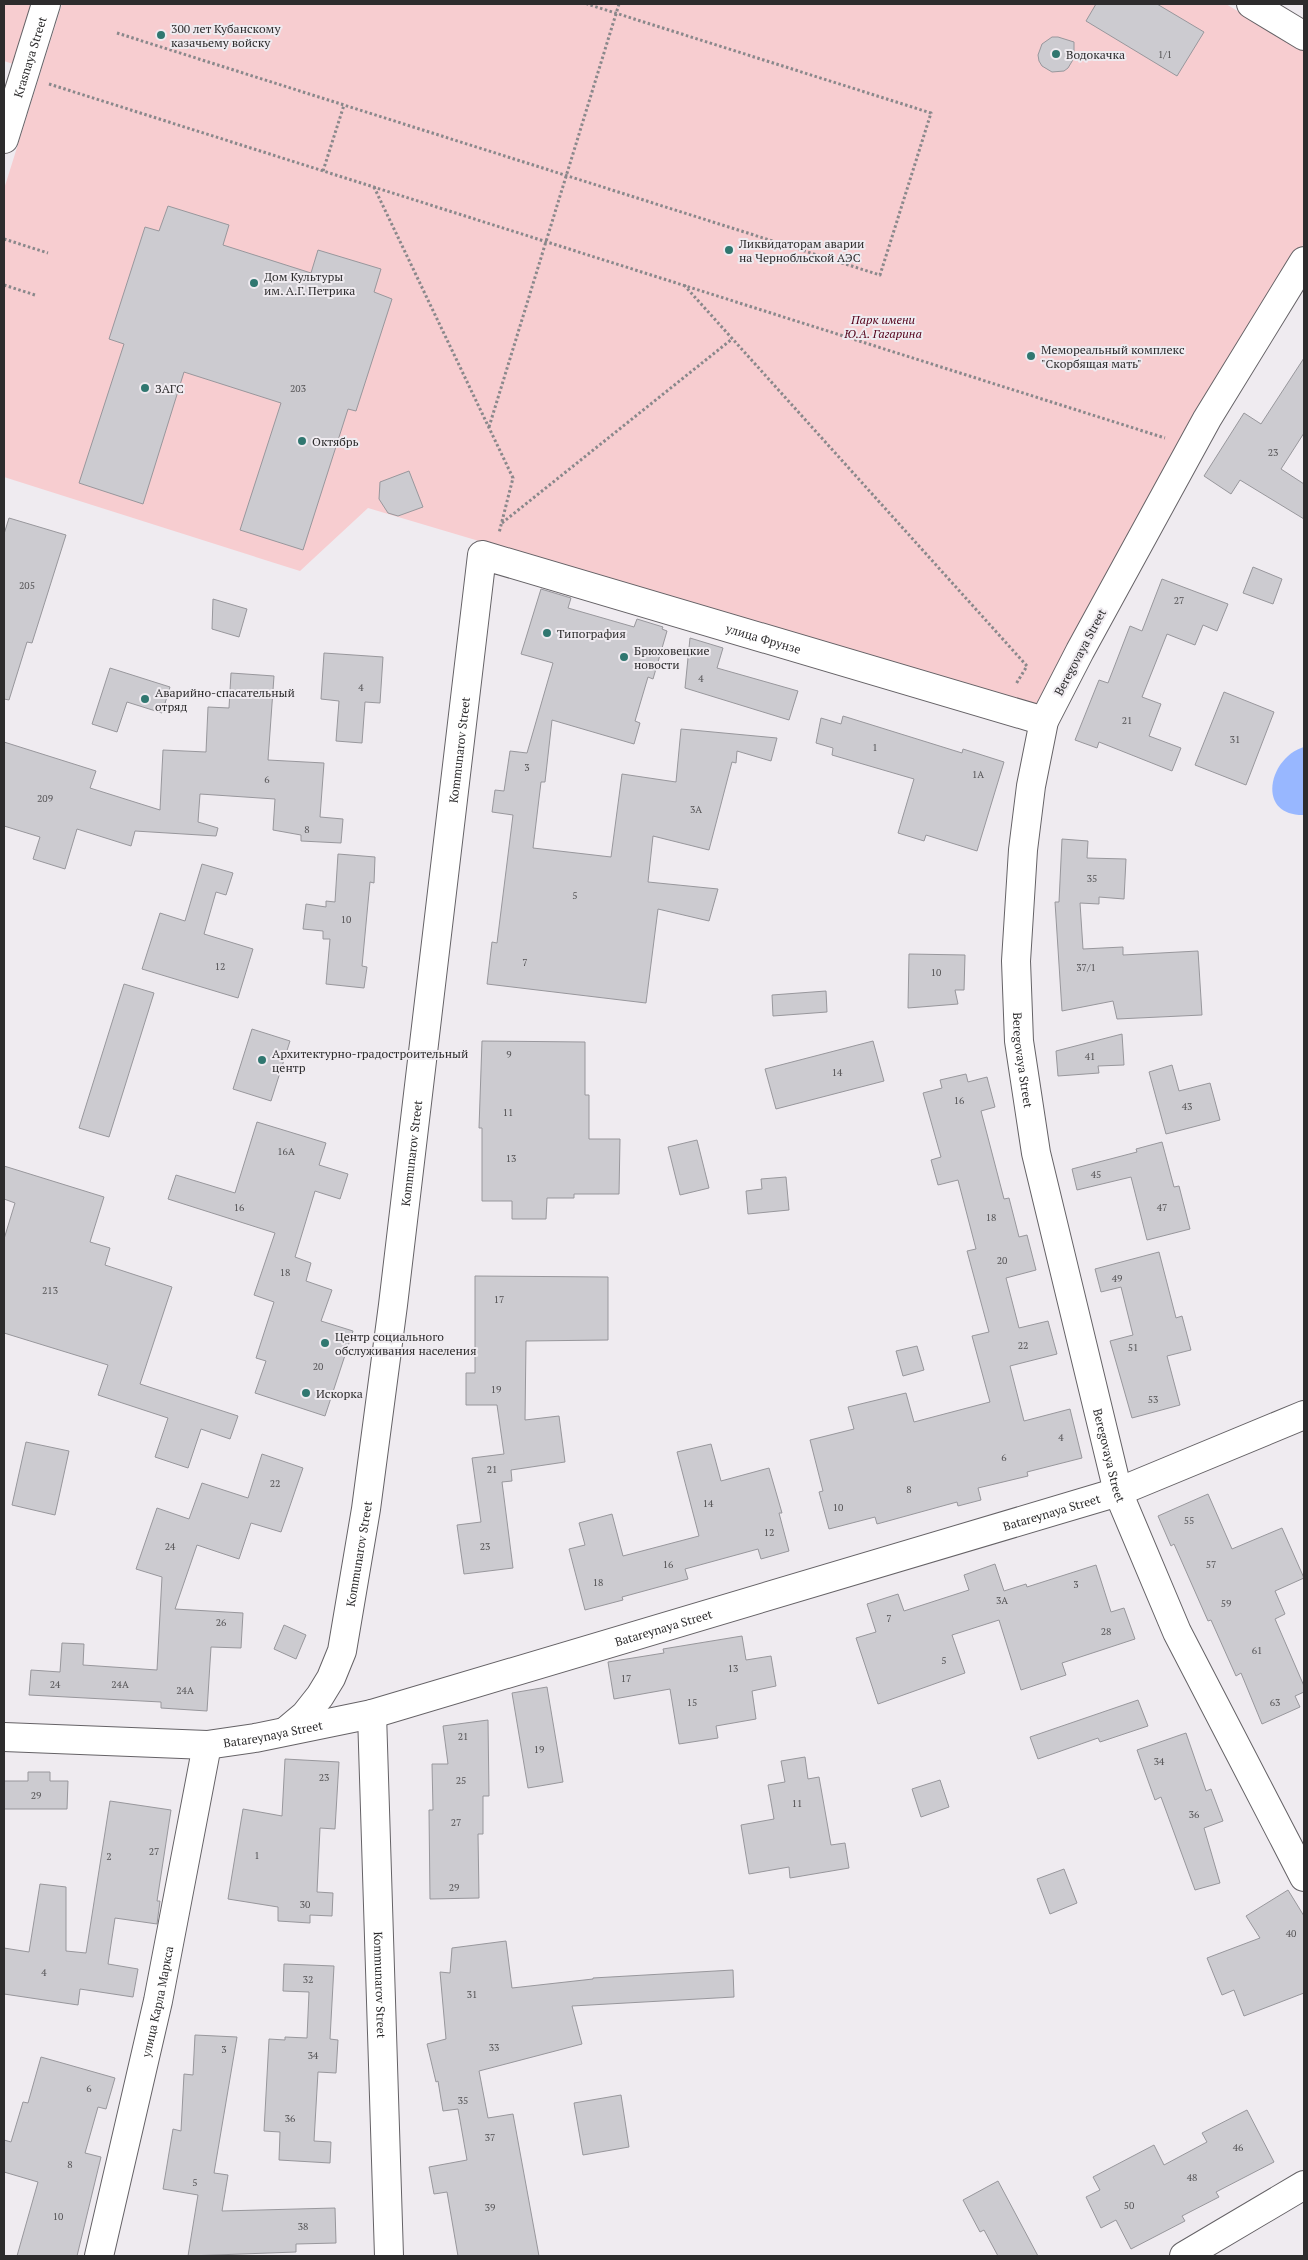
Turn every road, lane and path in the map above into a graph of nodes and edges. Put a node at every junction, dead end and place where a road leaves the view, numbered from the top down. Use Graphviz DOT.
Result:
graph roads {
  1 [pos="46,4"];
  2 [pos="587,4"];
  3 [pos="618,4"];
  4 [pos="1251,4"];
  5 [pos="617,13"];
  6 [pos="117,33"];
  7 [pos="1304,36"];
  8 [pos="24,76"];
  9 [pos="344,105"];
  10 [pos="4,139"];
  11 [pos="323,170"];
  12 [pos="566,176"];
  13 [pos="374,186"];
  14 [pos="4,239"];
  15 [pos="546,242"];
  16 [pos="48,253"];
  17 [pos="1304,261"];
  18 [pos="4,285"];
  19 [pos="684,285"];
  20 [pos="35,295"];
  21 [pos="732,340"];
  22 [pos="488,428"];
  23 [pos="1192,447"];
  24 [pos="502,524"];
  25 [pos="487,556"];
  26 [pos="1027,666"];
  27 [pos="1044,721"];
  28 [pos="1304,1415"];
  29 [pos="1118,1492"];
  30 [pos="372,1714"];
  31 [pos="286,1731"];
  32 [pos="4,1737"];
  33 [pos="207,1745"];
  34 [pos="1304,1877"];
  35 [pos="1304,2185"];
  36 [pos="99,2256"];
  37 [pos="389,2256"];
  38 [pos="1184,2256"];
  1 -- 8 [label="street, Krasnaya Street"];
  2 -- 5 [label="path"];
  3 -- 5 [label="path"];
  4 -- 7 [label="street"];
  5 -- 12 [label="path"];
  5 -- 12 [label="path"];
  6 -- 9 [label="path"];
  8 -- 10 [label="street, Krasnaya Street"];
  8 -- 11 [label="path"];
  9 -- 11 [label="path"];
  9 -- 12 [label="path"];
  11 -- 13 [label="path"];
  12 -- 15 [label="path"];
  13 -- 15 [label="path"];
  13 -- 22 [label="path"];
  14 -- 16 [label="path"];
  15 -- 19 [label="path"];
  15 -- 22 [label="path"];
  17 -- 23 [label="street, Beregovaya Street"];
  18 -- 20 [label="path"];
  19 -- 21 [label="path"];
  19 -- 23 [label="path"];
  21 -- 24 [label="path"];
  21 -- 26 [label="path"];
  22 -- 24 [label="path"];
  23 -- 27 [label="street, Beregovaya Street"];
  24 -- 25 [label="path"];
  25 -- 27 [label="street, улица Фрунзе"];
  25 -- 31 [label="street, Kommunarov Street"];
  27 -- 29 [label="street, Beregovaya Street"];
  28 -- 29 [label="street, Batareynaya Street"];
  29 -- 30 [label="street, Batareynaya Street"];
  29 -- 34 [label="street, Beregovaya Street"];
  30 -- 31 [label="street, Batareynaya Street"];
  30 -- 37 [label="street, Kommunarov Street"];
  31 -- 33 [label="street, Batareynaya Street"];
  32 -- 33 [label="street, Batareynaya Street"];
  33 -- 36 [label="street, улица Карла Маркса"];
  35 -- 38 [label="street"];
}
